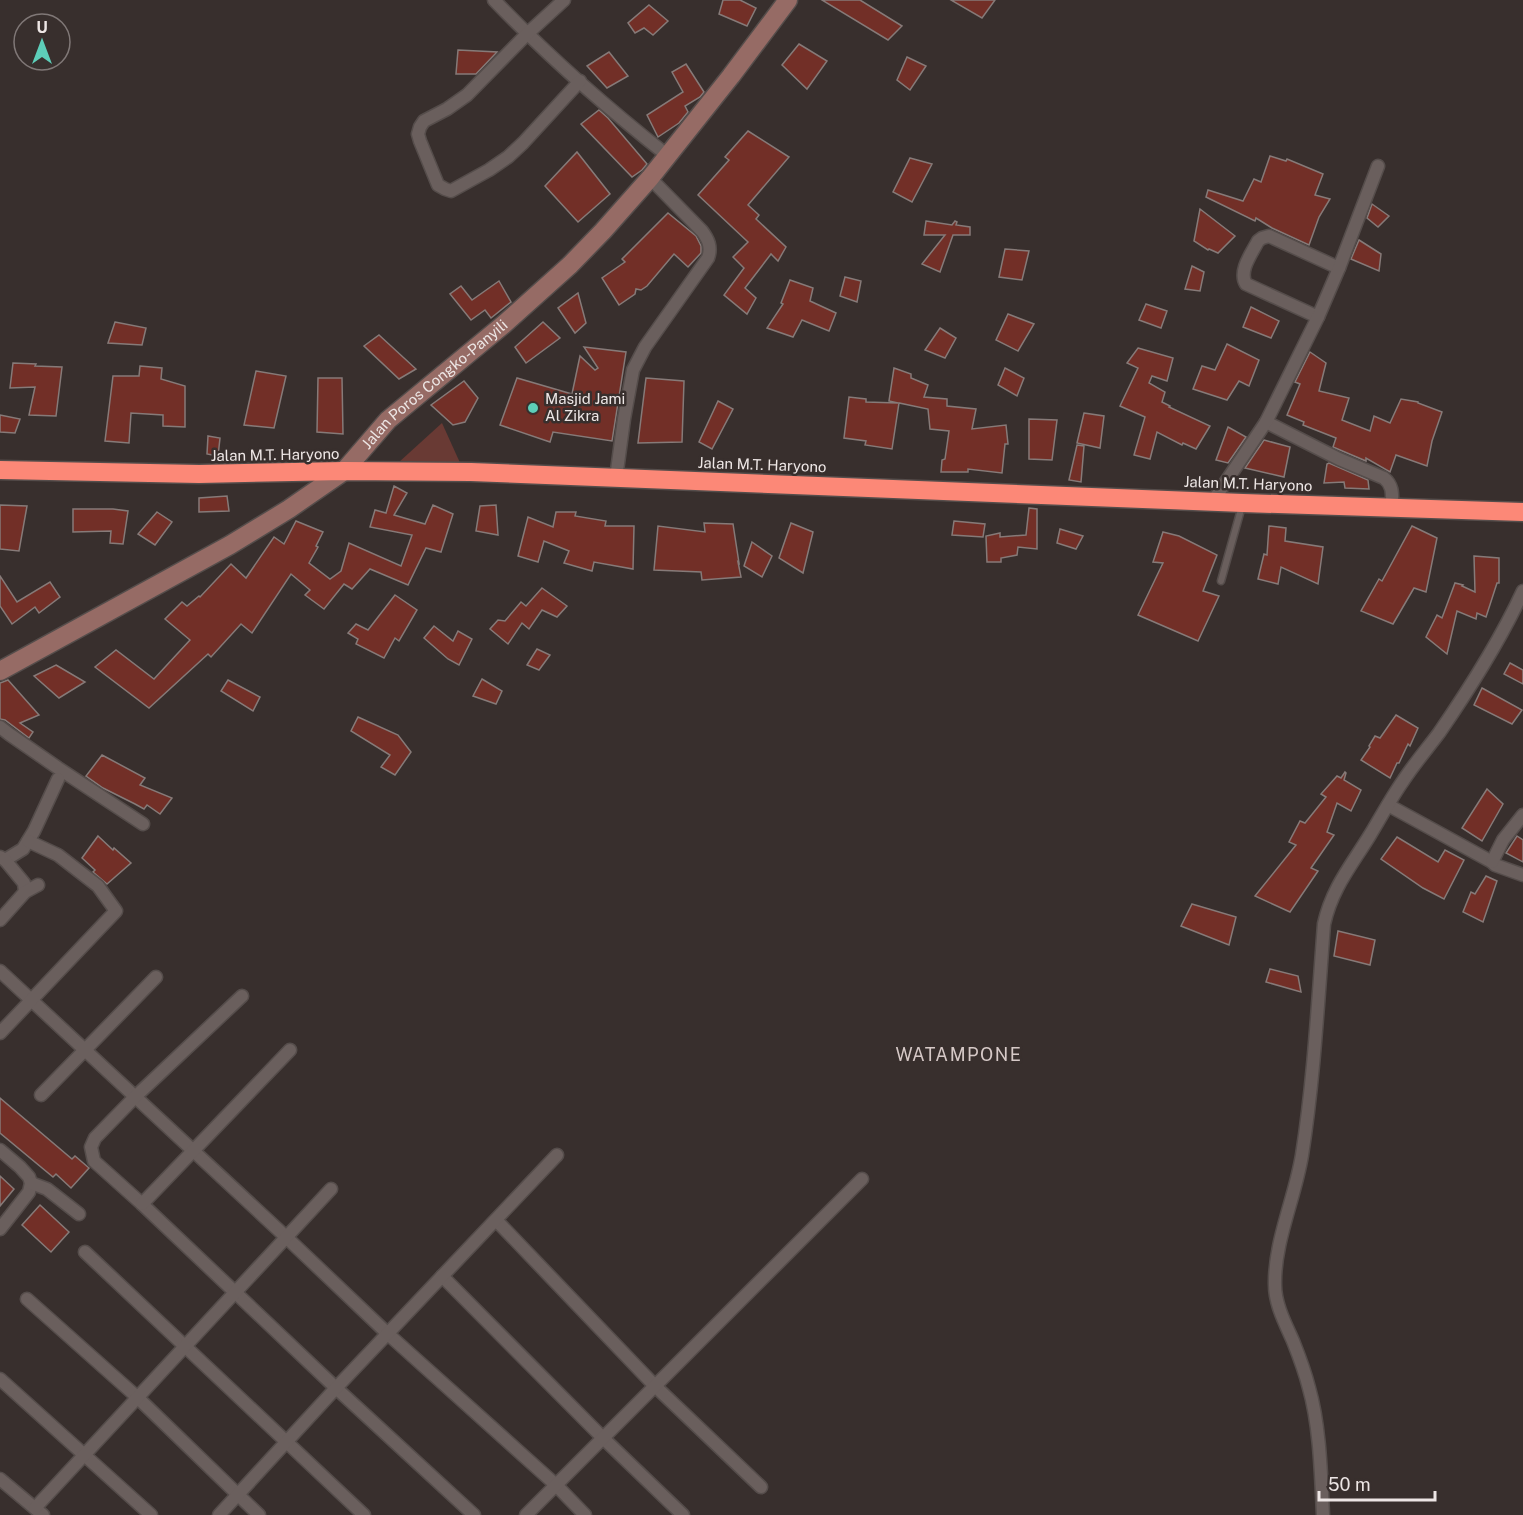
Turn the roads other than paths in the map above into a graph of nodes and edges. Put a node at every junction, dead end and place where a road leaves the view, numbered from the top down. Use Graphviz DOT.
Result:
graph roads {
  1 [pos="494,0"];
  2 [pos="564,0"];
  3 [pos="788,0"];
  4 [pos="527,34"];
  5 [pos="580,81"];
  6 [pos="668,156"];
  7 [pos="1378,166"];
  8 [pos="650,178"];
  9 [pos="1339,268"];
  10 [pos="1318,317"];
  11 [pos="1266,422"];
  12 [pos="0,470"];
  13 [pos="344,471"];
  14 [pos="616,478"];
  15 [pos="1213,501"];
  16 [pos="1243,503"];
  17 [pos="1392,508"];
  18 [pos="1523,512"];
  19 [pos="1221,580"];
  20 [pos="1523,591"];
  21 [pos="0,672"];
  22 [pos="0,727"];
  23 [pos="58,779"];
  24 [pos="1388,805"];
  25 [pos="1523,815"];
  26 [pos="143,824"];
  27 [pos="28,841"];
  28 [pos="3,859"];
  29 [pos="1492,862"];
  30 [pos="1523,875"];
  31 [pos="38,885"];
  32 [pos="25,892"];
  33 [pos="0,920"];
  34 [pos="0,971"];
  35 [pos="156,977"];
  36 [pos="242,996"];
  37 [pos="31,1000"];
  38 [pos="0,1033"];
  39 [pos="85,1050"];
  40 [pos="290,1050"];
  41 [pos="41,1095"];
  42 [pos="135,1098"];
  43 [pos="0,1150"];
  44 [pos="193,1150"];
  45 [pos="557,1155"];
  46 [pos="862,1179"];
  47 [pos="31,1183"];
  48 [pos="331,1190"];
  49 [pos="142,1204"];
  50 [pos="79,1214"];
  51 [pos="496,1220"];
  52 [pos="0,1229"];
  53 [pos="286,1237"];
  54 [pos="86,1252"];
  55 [pos="442,1276"];
  56 [pos="235,1292"];
  57 [pos="27,1299"];
  58 [pos="388,1334"];
  59 [pos="185,1346"];
  60 [pos="0,1379"];
  61 [pos="655,1386"];
  62 [pos="336,1388"];
  63 [pos="137,1397"];
  64 [pos="603,1438"];
  65 [pos="286,1442"];
  66 [pos="85,1455"];
  67 [pos="0,1479"];
  68 [pos="556,1485"];
  69 [pos="761,1487"];
  70 [pos="237,1495"];
  71 [pos="39,1511"];
  72 [pos="151,1515"];
  73 [pos="219,1515"];
  74 [pos="259,1515"];
  75 [pos="364,1515"];
  76 [pos="474,1515"];
  77 [pos="526,1515"];
  78 [pos="585,1515"];
  79 [pos="683,1515"];
  80 [pos="1323,1515"];
  1 -- 4 [label="street"];
  2 -- 4 [label="street"];
  3 -- 6 [label="main road, Jalan Poros Congko-Panyili"];
  4 -- 5 [label="street"];
  4 -- 5 [label="street"];
  5 -- 6 [label="street"];
  6 -- 8 [label="main road, Jalan Poros Congko-Panyili"];
  7 -- 9 [label="street"];
  8 -- 13 [label="main road, Jalan Poros Congko-Panyili"];
  8 -- 14 [label="street"];
  9 -- 10 [label="street"];
  9 -- 10 [label="street"];
  10 -- 11 [label="street"];
  11 -- 15 [label="street"];
  11 -- 17 [label="street"];
  12 -- 13 [label="highway, Jalan M.T. Haryono"];
  13 -- 14 [label="highway, Jalan M.T. Haryono"];
  13 -- 21 [label="main road, Jalan Poros Congko-Panyili"];
  14 -- 15 [label="highway, Jalan M.T. Haryono"];
  15 -- 16 [label="highway, Jalan M.T. Haryono"];
  16 -- 17 [label="highway, Jalan M.T. Haryono"];
  16 -- 19 [label="lane"];
  17 -- 18 [label="highway, Jalan M.T. Haryono"];
  20 -- 24 [label="street"];
  22 -- 26 [label="street"];
  23 -- 27 [label="street"];
  24 -- 29 [label="street"];
  24 -- 80 [label="street"];
  25 -- 29 [label="street"];
  27 -- 28 [label="street"];
  27 -- 37 [label="street"];
  28 -- 32 [label="street"];
  29 -- 30 [label="street"];
  31 -- 32 [label="street"];
  32 -- 33 [label="street"];
  34 -- 37 [label="street"];
  35 -- 39 [label="street"];
  36 -- 42 [label="street"];
  37 -- 38 [label="street"];
  37 -- 39 [label="street"];
  39 -- 41 [label="street"];
  39 -- 42 [label="street"];
  40 -- 44 [label="street"];
  42 -- 44 [label="street"];
  42 -- 49 [label="street"];
  43 -- 47 [label="street"];
  44 -- 49 [label="street"];
  44 -- 53 [label="street"];
  45 -- 51 [label="street"];
  46 -- 61 [label="street"];
  47 -- 50 [label="street"];
  47 -- 52 [label="street"];
  48 -- 53 [label="street"];
  49 -- 56 [label="street"];
  51 -- 55 [label="street"];
  51 -- 61 [label="street"];
  53 -- 56 [label="street"];
  53 -- 58 [label="street"];
  54 -- 59 [label="street"];
  55 -- 58 [label="street"];
  55 -- 64 [label="street"];
  56 -- 59 [label="street"];
  56 -- 62 [label="street"];
  57 -- 63 [label="street"];
  58 -- 62 [label="street"];
  58 -- 68 [label="street"];
  59 -- 63 [label="street"];
  59 -- 65 [label="street"];
  60 -- 66 [label="street"];
  61 -- 64 [label="street"];
  61 -- 69 [label="street"];
  62 -- 65 [label="street"];
  62 -- 76 [label="street"];
  63 -- 66 [label="street"];
  63 -- 70 [label="street"];
  64 -- 68 [label="street"];
  64 -- 79 [label="street"];
  65 -- 70 [label="street"];
  65 -- 75 [label="street"];
  66 -- 71 [label="street"];
  66 -- 72 [label="street"];
  67 -- 71 [label="street"];
  68 -- 77 [label="street"];
  68 -- 78 [label="street"];
  70 -- 73 [label="street"];
  70 -- 74 [label="street"];
}
